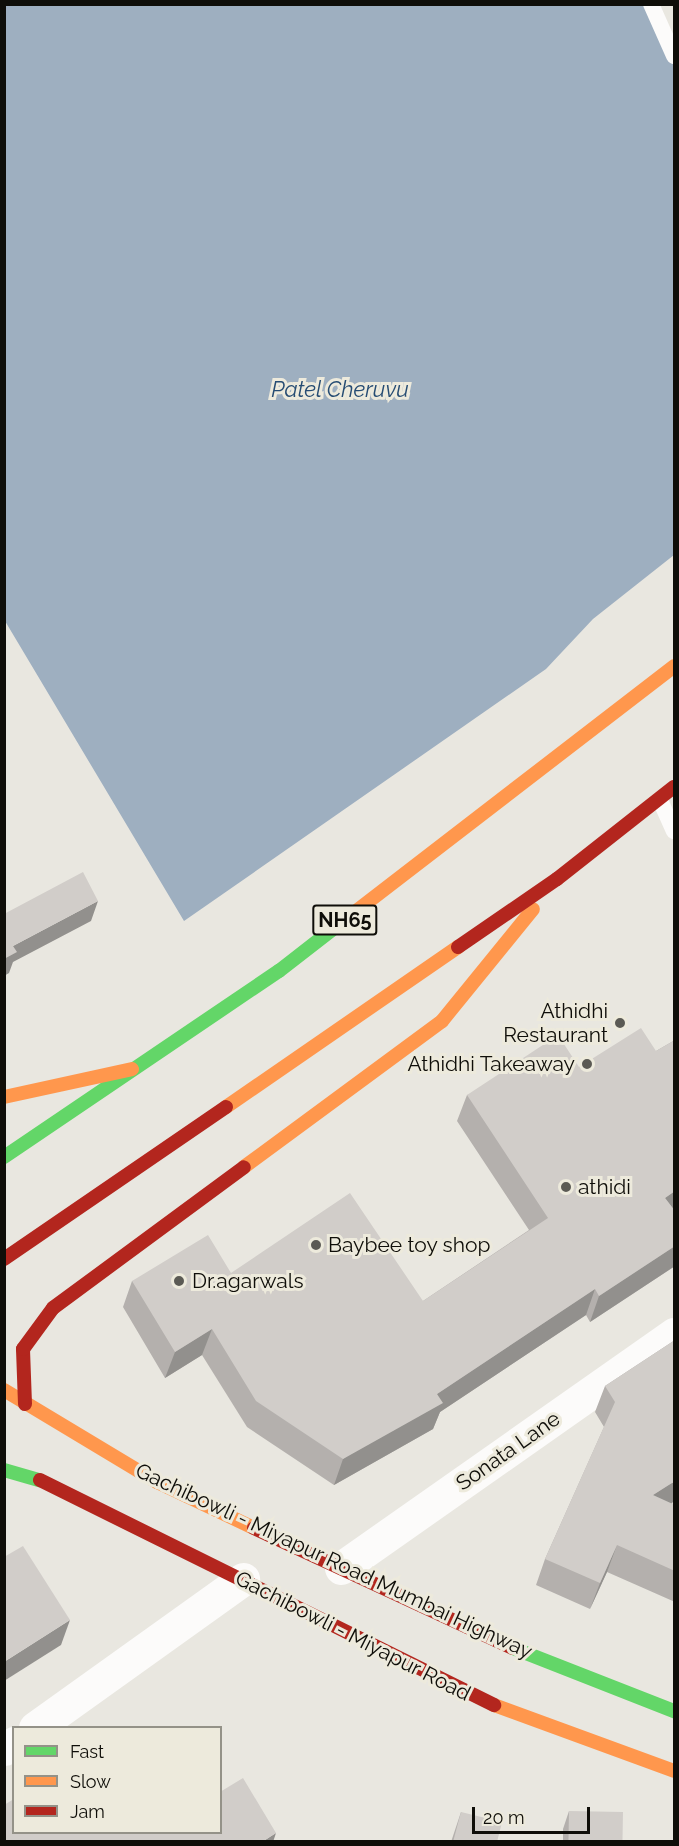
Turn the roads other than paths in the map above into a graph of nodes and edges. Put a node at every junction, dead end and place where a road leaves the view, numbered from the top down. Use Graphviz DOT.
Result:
graph roads {
  1 [pos="651,4"];
  2 [pos="675,56"];
  3 [pos="675,666"];
  4 [pos="675,787"];
  5 [pos="660,801"];
  6 [pos="675,831"];
  7 [pos="557,879"];
  8 [pos="132,1069"];
  9 [pos="4,1096"];
  10 [pos="4,1157"];
  11 [pos="4,1259"];
  12 [pos="675,1334"];
  13 [pos="4,1390"];
  14 [pos="25,1404"];
  15 [pos="4,1470"];
  16 [pos="341,1568"];
  17 [pos="243,1579"];
  18 [pos="675,1711"];
  19 [pos="38,1726"];
  20 [pos="675,1771"];
  1 -- 2 [label="lane"];
  3 -- 8 [label="main road, NH65"];
  4 -- 5 [label="main road"];
  5 -- 6 [label="lane"];
  5 -- 7 [label="main road"];
  7 -- 11 [label="main road"];
  7 -- 14 [label="main road"];
  8 -- 9 [label="main road"];
  8 -- 10 [label="main road, NH65"];
  12 -- 16 [label="street, Sonata Lane"];
  13 -- 14 [label="main road, Gachibowli - Miyapur Road Mumbai Highway"];
  14 -- 16 [label="main road, Gachibowli - Miyapur Road Mumbai Highway"];
  15 -- 17 [label="main road, Gachibowli - Miyapur Road"];
  16 -- 18 [label="main road, Gachibowli - Miyapur Road Mumbai Highway"];
  17 -- 19 [label="street"];
  17 -- 20 [label="main road, Gachibowli - Miyapur Road"];
}
